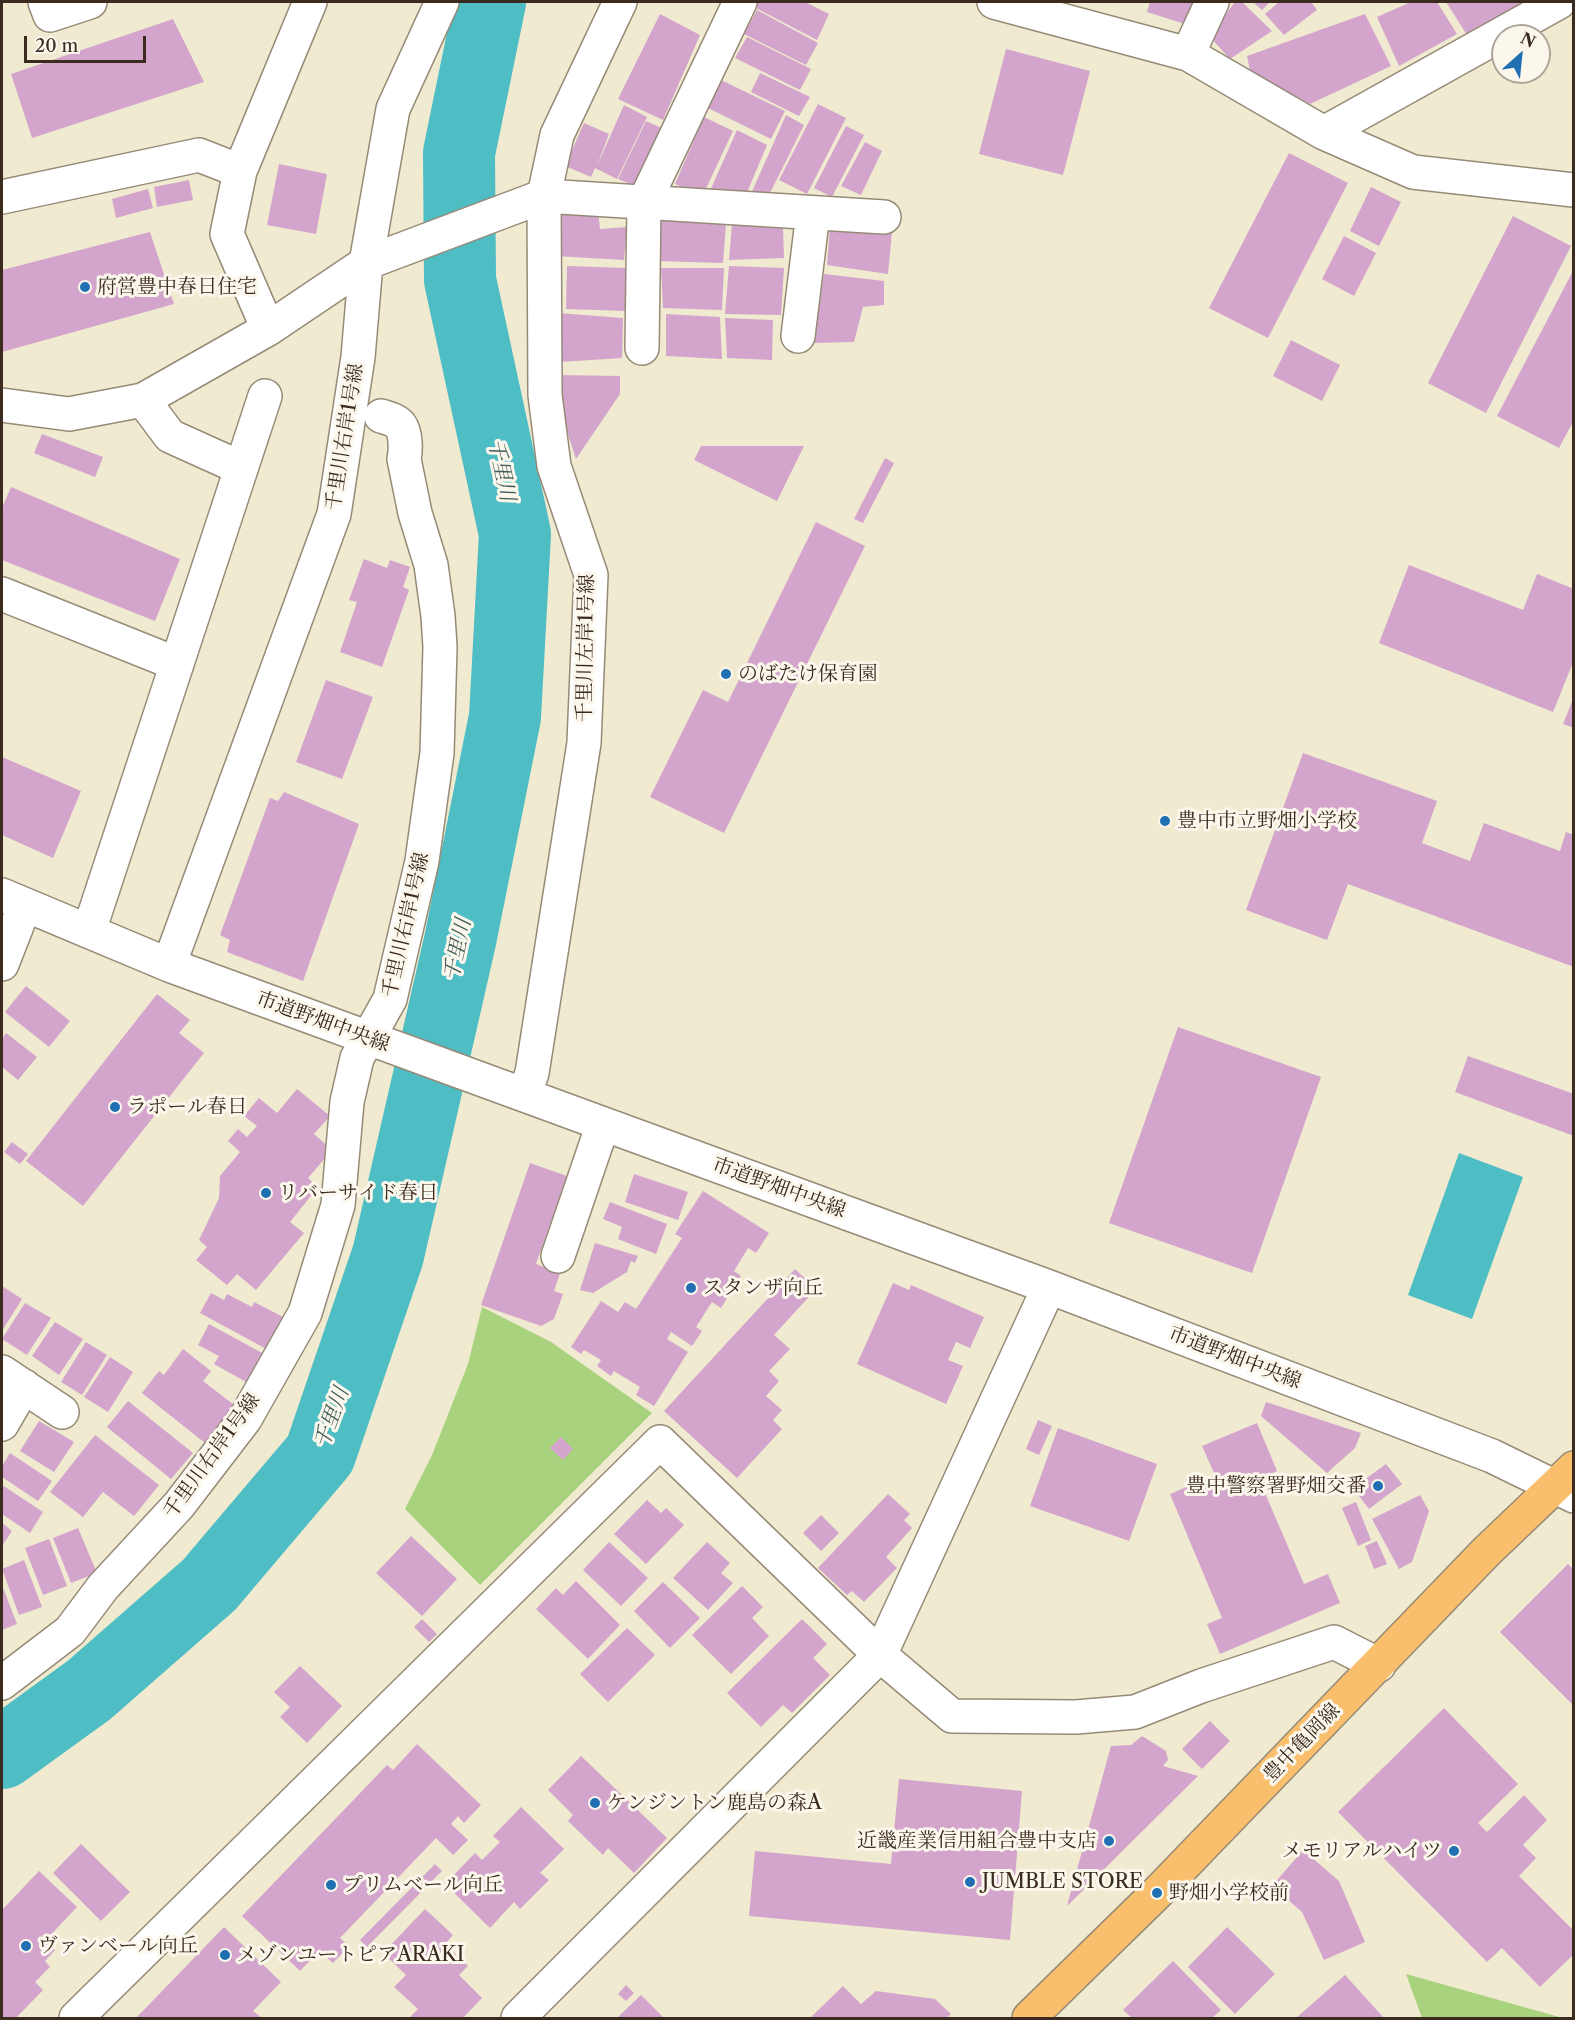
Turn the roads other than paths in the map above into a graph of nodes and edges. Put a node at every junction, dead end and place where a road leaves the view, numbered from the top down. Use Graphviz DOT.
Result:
graph roads {
  1 [pos="45,2"];
  2 [pos="90,2"];
  3 [pos="310,2"];
  4 [pos="442,2"];
  5 [pos="620,2"];
  6 [pos="740,2"];
  7 [pos="994,2"];
  8 [pos="1212,2"];
  9 [pos="1559,2"];
  10 [pos="1188,54"];
  11 [pos="1324,133"];
  12 [pos="240,171"];
  13 [pos="1574,190"];
  14 [pos="2,197"];
  15 [pos="533,200"];
  16 [pos="645,202"];
  17 [pos="813,213"];
  18 [pos="884,217"];
  19 [pos="380,257"];
  20 [pos="268,329"];
  21 [pos="798,336"];
  22 [pos="642,348"];
  23 [pos="265,396"];
  24 [pos="143,400"];
  25 [pos="2,405"];
  26 [pos="381,416"];
  27 [pos="241,468"];
  28 [pos="2,594"];
  29 [pos="177,664"];
  30 [pos="13,900"];
  31 [pos="89,931"];
  32 [pos="2,964"];
  33 [pos="169,965"];
  34 [pos="378,1042"];
  35 [pos="516,1092"];
  36 [pos="603,1124"];
  37 [pos="558,1256"];
  38 [pos="1049,1287"];
  39 [pos="13,1379"];
  40 [pos="62,1412"];
  41 [pos="2,1424"];
  42 [pos="1567,1483"];
  43 [pos="880,1655"];
  44 [pos="1378,1665"];
  45 [pos="2,1683"];
  46 [pos="76,2019"];
  47 [pos="518,2019"];
  48 [pos="1029,2019"];
  1 -- 2 [label="street"];
  3 -- 12 [label="street"];
  4 -- 19 [label="street, 千里川右岸1号線"];
  5 -- 15 [label="street, 千里川左岸1号線"];
  6 -- 16 [label="street"];
  7 -- 10 [label="street"];
  8 -- 10 [label="street"];
  9 -- 11 [label="street"];
  10 -- 11 [label="street"];
  11 -- 13 [label="street"];
  12 -- 14 [label="street"];
  12 -- 20 [label="street"];
  15 -- 16 [label="street"];
  15 -- 19 [label="street"];
  15 -- 35 [label="street, 千里川左岸1号線"];
  16 -- 17 [label="street"];
  16 -- 22 [label="street"];
  17 -- 18 [label="street"];
  17 -- 21 [label="street"];
  19 -- 20 [label="street"];
  19 -- 33 [label="street, 千里川右岸1号線"];
  20 -- 24 [label="street"];
  23 -- 27 [label="street"];
  24 -- 25 [label="street"];
  24 -- 27 [label="street"];
  26 -- 34 [label="street, 千里川右岸1号線"];
  27 -- 29 [label="street"];
  28 -- 29 [label="street"];
  29 -- 31 [label="street"];
  30 -- 31 [label="street, 市道野畑中央線"];
  30 -- 32 [label="street"];
  31 -- 33 [label="street, 市道野畑中央線"];
  33 -- 34 [label="street, 市道野畑中央線"];
  34 -- 35 [label="street, 市道野畑中央線"];
  34 -- 45 [label="street, 千里川右岸1号線"];
  35 -- 36 [label="street, 市道野畑中央線"];
  36 -- 37 [label="street"];
  36 -- 38 [label="street, 市道野畑中央線"];
  38 -- 42 [label="street, 市道野畑中央線"];
  38 -- 43 [label="street"];
  39 -- 40 [label="street"];
  39 -- 41 [label="street"];
  42 -- 44 [label="main road, 豊中亀岡線"];
  43 -- 44 [label="street"];
  43 -- 46 [label="street"];
  43 -- 47 [label="street"];
  44 -- 48 [label="main road, 豊中亀岡線"];
}
